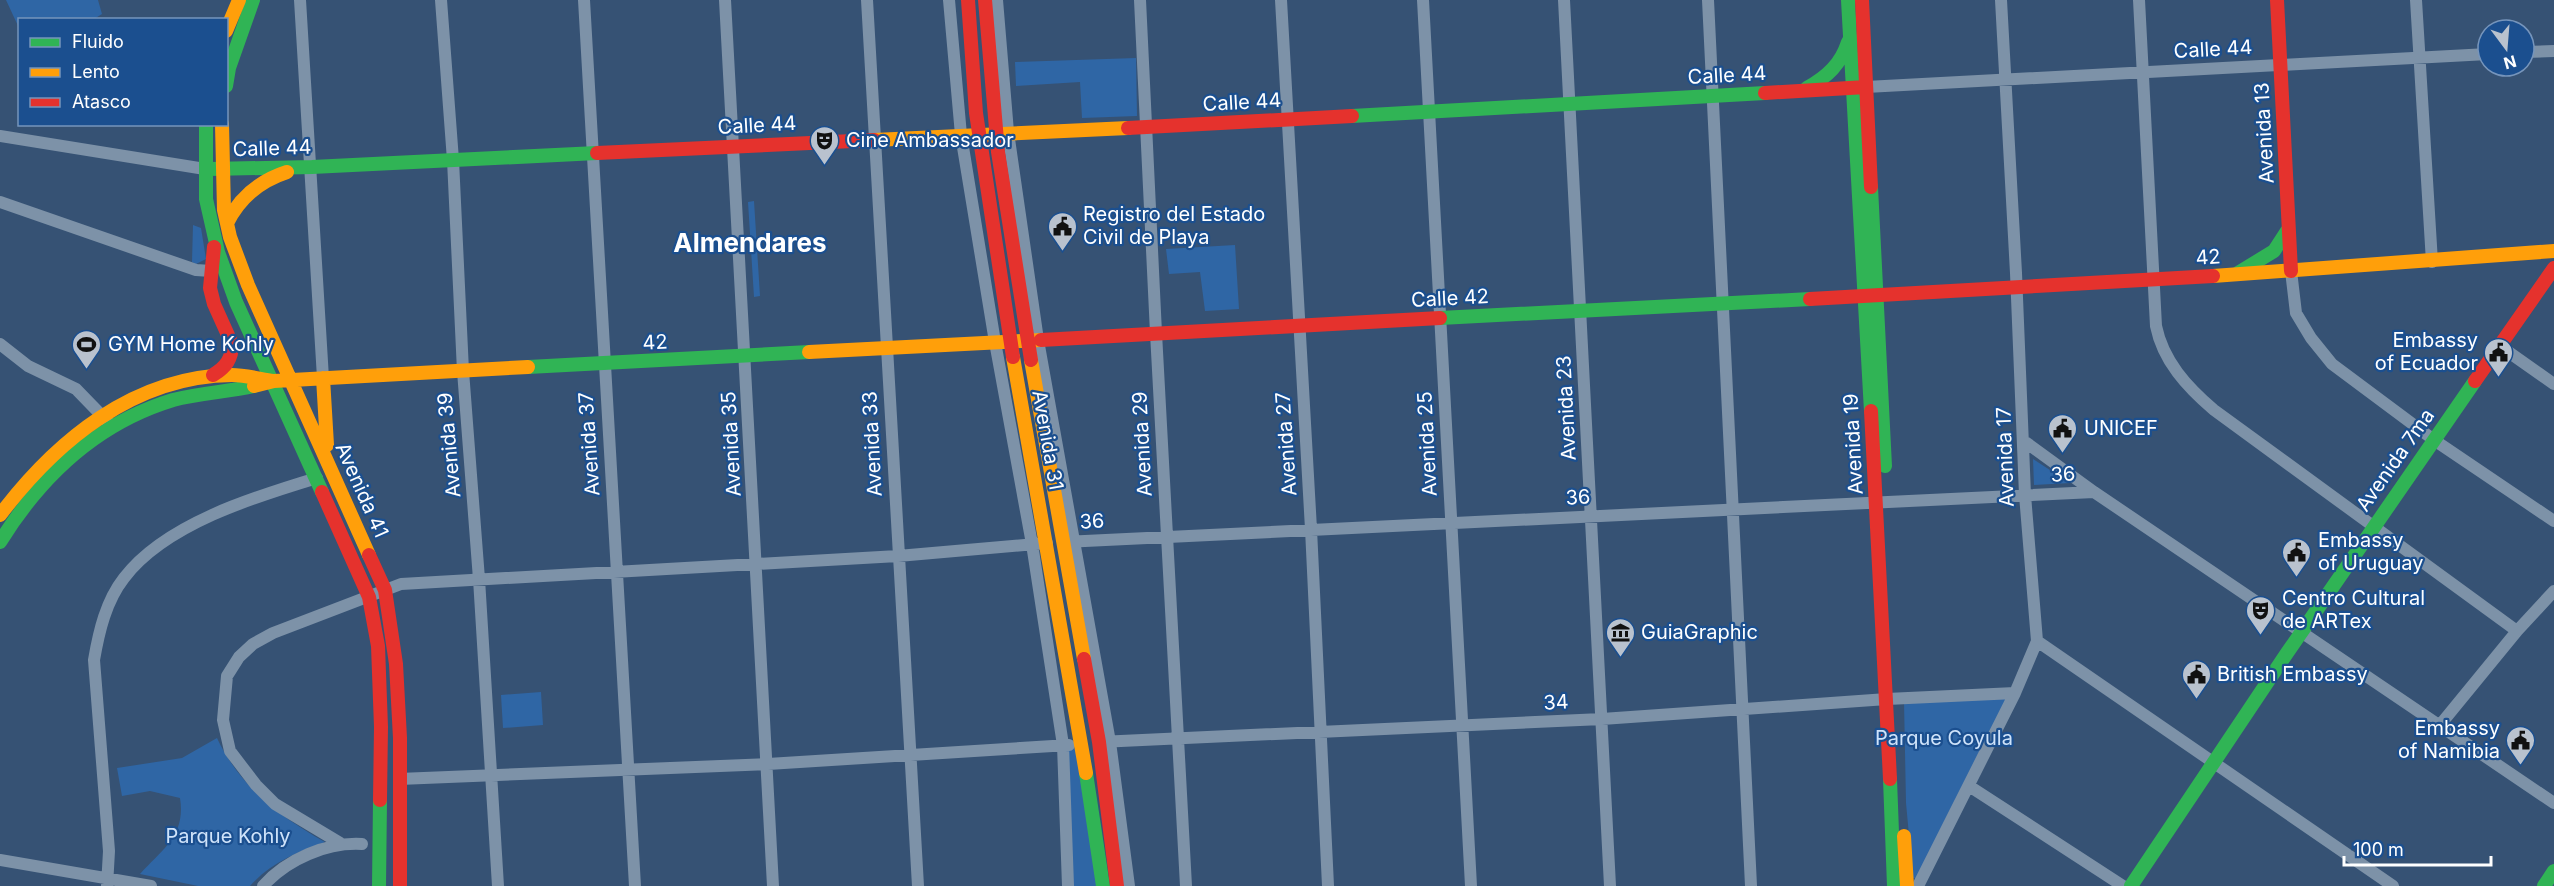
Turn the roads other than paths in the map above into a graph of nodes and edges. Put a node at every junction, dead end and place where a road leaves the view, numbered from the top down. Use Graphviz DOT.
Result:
graph roads {
  1 [pos="239,0"];
  2 [pos="253,0"];
  3 [pos="300,0"];
  4 [pos="441,0"];
  5 [pos="584,0"];
  6 [pos="725,0"];
  7 [pos="867,0"];
  8 [pos="950,0"];
  9 [pos="968,0"];
  10 [pos="985,0"];
  11 [pos="998,0"];
  12 [pos="1140,0"];
  13 [pos="1281,0"];
  14 [pos="1422,0"];
  15 [pos="1564,0"];
  16 [pos="1708,0"];
  17 [pos="1848,0"];
  18 [pos="1862,0"];
  19 [pos="2001,0"];
  20 [pos="2139,0"];
  21 [pos="2277,0"];
  22 [pos="2416,0"];
  23 [pos="228,26"];
  24 [pos="1850,32"];
  25 [pos="2554,51"];
  26 [pos="2536,52"];
  27 [pos="2476,55"];
  28 [pos="2418,58"];
  29 [pos="2280,65"];
  30 [pos="2143,72"];
  31 [pos="228,74"];
  32 [pos="2005,80"];
  33 [pos="1859,87"];
  34 [pos="1804,90"];
  35 [pos="1713,95"];
  36 [pos="1569,104"];
  37 [pos="1427,112"];
  38 [pos="1288,120"];
  39 [pos="206,126"];
  40 [pos="222,126"];
  41 [pos="1146,126"];
  42 [pos="1002,132"];
  43 [pos="978,134"];
  44 [pos="961,135"];
  45 [pos="0,136"];
  46 [pos="874,139"];
  47 [pos="732,146"];
  48 [pos="594,153"];
  49 [pos="453,160"];
  50 [pos="312,167"];
  51 [pos="205,169"];
  52 [pos="221,169"];
  53 [pos="0,202"];
  54 [pos="227,223"];
  55 [pos="2288,227"];
  56 [pos="214,237"];
  57 [pos="2554,251"];
  58 [pos="2432,262"];
  59 [pos="2554,268"];
  60 [pos="211,271"];
  61 [pos="2291,271"];
  62 [pos="2235,275"];
  63 [pos="2155,280"];
  64 [pos="2017,287"];
  65 [pos="1870,295"];
  66 [pos="1723,303"];
  67 [pos="1581,310"];
  68 [pos="1439,318"];
  69 [pos="1298,326"];
  70 [pos="1156,333"];
  71 [pos="1033,340"];
  72 [pos="1010,341"];
  73 [pos="995,342"];
  74 [pos="0,344"];
  75 [pos="2500,346"];
  76 [pos="886,348"];
  77 [pos="746,356"];
  78 [pos="604,364"];
  79 [pos="463,371"];
  80 [pos="213,375"];
  81 [pos="323,378"];
  82 [pos="291,379"];
  83 [pos="273,381"];
  84 [pos="2554,384"];
  85 [pos="102,415"];
  86 [pos="112,427"];
  87 [pos="2434,440"];
  88 [pos="2024,441"];
  89 [pos="332,467"];
  90 [pos="317,478"];
  91 [pos="2094,492"];
  92 [pos="2025,495"];
  93 [pos="1882,501"];
  94 [pos="1734,509"];
  95 [pos="0,515"];
  96 [pos="1591,516"];
  97 [pos="2554,521"];
  98 [pos="1451,523"];
  99 [pos="4,526"];
  100 [pos="2372,526"];
  101 [pos="1311,529"];
  102 [pos="1167,536"];
  103 [pos="0,542"];
  104 [pos="1069,542"];
  105 [pos="1040,544"];
  106 [pos="898,556"];
  107 [pos="757,563"];
  108 [pos="617,570"];
  109 [pos="479,579"];
  110 [pos="386,590"];
  111 [pos="2554,591"];
  112 [pos="369,597"];
  113 [pos="2517,631"];
  114 [pos="2301,632"];
  115 [pos="2037,641"];
  116 [pos="2015,693"];
  117 [pos="1893,699"];
  118 [pos="1744,710"];
  119 [pos="1602,719"];
  120 [pos="1461,725"];
  121 [pos="2440,725"];
  122 [pos="1321,732"];
  123 [pos="1180,738"];
  124 [pos="1105,742"];
  125 [pos="1082,743"];
  126 [pos="1064,745"];
  127 [pos="910,754"];
  128 [pos="2211,762"];
  129 [pos="768,764"];
  130 [pos="627,770"];
  131 [pos="492,776"];
  132 [pos="399,778"];
  133 [pos="1970,786"];
  134 [pos="2554,803"];
  135 [pos="379,826"];
  136 [pos="340,843"];
  137 [pos="362,844"];
  138 [pos="0,860"];
  139 [pos="378,861"];
  140 [pos="2554,871"];
  141 [pos="108,882"];
  142 [pos="151,886"];
  143 [pos="263,886"];
  144 [pos="379,886"];
  145 [pos="399,886"];
  146 [pos="498,886"];
  147 [pos="635,886"];
  148 [pos="773,886"];
  149 [pos="918,886"];
  150 [pos="1068,886"];
  151 [pos="1103,886"];
  152 [pos="1117,886"];
  153 [pos="1129,886"];
  154 [pos="1186,886"];
  155 [pos="1328,886"];
  156 [pos="1471,886"];
  157 [pos="1610,886"];
  158 [pos="1751,886"];
  159 [pos="1894,886"];
  160 [pos="1906,886"];
  161 [pos="1918,886"];
  162 [pos="2123,886"];
  163 [pos="2131,886"];
  164 [pos="2393,886"];
  165 [pos="2544,886"];
  1 -- 23 [label="main road"];
  2 -- 31 [label="main road"];
  3 -- 50 [label="street"];
  4 -- 49 [label="street, Avenida 39"];
  5 -- 48 [label="street, Avenida 37"];
  6 -- 47 [label="street, Avenida 35"];
  7 -- 46 [label="street, Avenida 33"];
  8 -- 44 [label="street, Avenida 31"];
  9 -- 43 [label="main road, Avenida 31"];
  10 -- 42 [label="main road, Avenida 31"];
  11 -- 42 [label="street, Avenida 31"];
  12 -- 41 [label="street, Avenida 29"];
  13 -- 38 [label="street, Avenida 27"];
  14 -- 37 [label="street, Avenida 25"];
  15 -- 36 [label="street, Avenida 23"];
  16 -- 35 [label="street"];
  17 -- 24 [label="main road, Avenida 19"];
  18 -- 33 [label="main road, Avenida 19"];
  19 -- 32 [label="street, Avenida 17"];
  20 -- 30 [label="street"];
  21 -- 29 [label="main road, Avenida 13"];
  22 -- 28 [label="street"];
  24 -- 33 [label="main road, Avenida 19"];
  24 -- 34 [label="main road"];
  25 -- 26 [label="street"];
  27 -- 28 [label="street, Calle 44"];
  28 -- 29 [label="street, Calle 44"];
  28 -- 58 [label="street"];
  29 -- 30 [label="street, Calle 44"];
  29 -- 55 [label="main road, Avenida 13"];
  30 -- 32 [label="street, Calle 44"];
  30 -- 63 [label="street"];
  32 -- 33 [label="street, Calle 44"];
  32 -- 64 [label="street, Avenida 17"];
  33 -- 34 [label="main road, Calle 44"];
  33 -- 65 [label="main road, Avenida 19"];
  34 -- 35 [label="main road, Calle 44"];
  35 -- 36 [label="main road, Calle 44"];
  35 -- 66 [label="street"];
  36 -- 37 [label="main road, Calle 44"];
  36 -- 67 [label="street, Avenida 23"];
  37 -- 38 [label="main road, Calle 44"];
  37 -- 68 [label="street, Avenida 25"];
  38 -- 41 [label="main road, Calle 44"];
  38 -- 69 [label="street, Avenida 27"];
  39 -- 51 [label="main road, Avenida 41"];
  40 -- 52 [label="main road, Avenida 41"];
  41 -- 42 [label="main road, Calle 44"];
  41 -- 70 [label="street, Avenida 29"];
  42 -- 43 [label="main road, Calle 44"];
  42 -- 71 [label="main road, Avenida 31"];
  43 -- 44 [label="main road, Calle 44"];
  43 -- 72 [label="main road, Avenida 31"];
  44 -- 46 [label="main road, Calle 44"];
  44 -- 73 [label="street, Avenida 31"];
  45 -- 51 [label="street, Calle 44"];
  46 -- 47 [label="main road, Calle 44"];
  46 -- 76 [label="street, Avenida 33"];
  47 -- 48 [label="main road, Calle 44"];
  47 -- 77 [label="street, Avenida 35"];
  48 -- 49 [label="main road, Calle 44"];
  48 -- 78 [label="street, Avenida 37"];
  49 -- 50 [label="main road, Calle 44"];
  49 -- 79 [label="street, Avenida 39"];
  50 -- 52 [label="main road, Calle 44"];
  50 -- 54 [label="main road"];
  50 -- 81 [label="street"];
  51 -- 52 [label="main road, Calle 44"];
  51 -- 56 [label="main road, Avenida 41"];
  52 -- 54 [label="main road, Avenida 41"];
  53 -- 60 [label="street"];
  54 -- 82 [label="main road, Avenida 41"];
  55 -- 61 [label="main road, Avenida 13"];
  55 -- 62 [label="main road"];
  56 -- 60 [label="main road"];
  56 -- 83 [label="main road, Avenida 41"];
  57 -- 58 [label="main road, 42"];
  58 -- 61 [label="main road, 42"];
  59 -- 75 [label="main road, Avenida 7ma"];
  60 -- 80 [label="main road"];
  61 -- 62 [label="main road, 42"];
  61 -- 87 [label="street"];
  62 -- 63 [label="main road, 42"];
  63 -- 64 [label="main road, 42"];
  63 -- 100 [label="street"];
  64 -- 65 [label="main road, 42"];
  64 -- 88 [label="street, Avenida 17"];
  65 -- 66 [label="main road, Calle 42"];
  65 -- 93 [label="main road, Avenida 19"];
  66 -- 67 [label="main road, Calle 42"];
  66 -- 94 [label="street"];
  67 -- 68 [label="main road, Calle 42"];
  67 -- 96 [label="street, Avenida 23"];
  68 -- 69 [label="main road, Calle 42"];
  68 -- 98 [label="street, Avenida 25"];
  69 -- 70 [label="main road, Calle 42"];
  69 -- 101 [label="street, Avenida 27"];
  70 -- 71 [label="main road, Calle 42"];
  70 -- 102 [label="street, Avenida 29"];
  71 -- 72 [label="main road, 42"];
  71 -- 104 [label="main road, Avenida 31"];
  72 -- 73 [label="main road, 42"];
  72 -- 105 [label="main road, Avenida 31"];
  73 -- 76 [label="main road, 42"];
  73 -- 105 [label="street, Avenida 31"];
  74 -- 85 [label="street"];
  75 -- 84 [label="street"];
  75 -- 87 [label="main road, Avenida 7ma"];
  76 -- 77 [label="main road, 42"];
  76 -- 106 [label="street, Avenida 33"];
  77 -- 78 [label="main road, 42"];
  77 -- 107 [label="street, Avenida 35"];
  78 -- 79 [label="main road, 42"];
  78 -- 108 [label="street, Avenida 37"];
  79 -- 81 [label="main road, 42"];
  79 -- 109 [label="street, Avenida 39"];
  80 -- 83 [label="main road"];
  80 -- 85 [label="main road"];
  81 -- 82 [label="main road, 42"];
  81 -- 89 [label="main road"];
  82 -- 83 [label="main road, 42"];
  82 -- 89 [label="main road, Avenida 41"];
  83 -- 86 [label="main road"];
  83 -- 90 [label="main road, Avenida 41"];
  85 -- 86 [label="street"];
  85 -- 95 [label="main road"];
  86 -- 99 [label="main road"];
  87 -- 97 [label="street"];
  87 -- 100 [label="main road, Avenida 7ma"];
  88 -- 91 [label="street"];
  88 -- 92 [label="street, Avenida 17"];
  89 -- 110 [label="main road, Avenida 41"];
  90 -- 112 [label="main road, Avenida 41"];
  90 -- 141 [label="street"];
  91 -- 92 [label="street, 36"];
  91 -- 114 [label="street"];
  92 -- 93 [label="street, 36"];
  92 -- 115 [label="street, Avenida 17"];
  93 -- 94 [label="street, 36"];
  93 -- 117 [label="main road, Avenida 19"];
  94 -- 96 [label="street, 36"];
  94 -- 118 [label="street"];
  96 -- 98 [label="street, 36"];
  96 -- 119 [label="street, Avenida 23"];
  98 -- 101 [label="street, 36"];
  98 -- 120 [label="street, Avenida 25"];
  99 -- 103 [label="main road"];
  100 -- 113 [label="street"];
  100 -- 114 [label="main road, Avenida 7ma"];
  101 -- 102 [label="street, 36"];
  101 -- 122 [label="street, Avenida 27"];
  102 -- 104 [label="street, 36"];
  102 -- 123 [label="street, Avenida 29"];
  104 -- 124 [label="main road, Avenida 31"];
  105 -- 106 [label="street"];
  105 -- 125 [label="main road, Avenida 31"];
  105 -- 126 [label="street, Avenida 31"];
  106 -- 107 [label="street"];
  106 -- 127 [label="street, Avenida 33"];
  107 -- 108 [label="street"];
  107 -- 129 [label="street, Avenida 35"];
  108 -- 109 [label="street"];
  108 -- 130 [label="street, Avenida 37"];
  109 -- 110 [label="street"];
  109 -- 131 [label="street, Avenida 39"];
  110 -- 112 [label="street"];
  110 -- 132 [label="main road, Avenida 41"];
  111 -- 113 [label="street"];
  112 -- 135 [label="main road, Avenida 41"];
  112 -- 136 [label="street"];
  113 -- 121 [label="street"];
  114 -- 121 [label="street"];
  114 -- 128 [label="main road, Avenida 7ma"];
  115 -- 116 [label="street, Avenida 17"];
  115 -- 128 [label="street"];
  116 -- 117 [label="street, 34"];
  116 -- 133 [label="street, Avenida 17"];
  117 -- 118 [label="street, 34"];
  117 -- 159 [label="main road, Avenida 19"];
  117 -- 160 [label="main road, Avenida 19"];
  118 -- 119 [label="street, 34"];
  118 -- 158 [label="street"];
  119 -- 120 [label="street, 34"];
  119 -- 157 [label="street, Avenida 23"];
  120 -- 122 [label="street, 34"];
  120 -- 156 [label="street, Avenida 25"];
  121 -- 134 [label="street"];
  122 -- 123 [label="street, 34"];
  122 -- 155 [label="street, Avenida 27"];
  123 -- 124 [label="street, 34"];
  123 -- 154 [label="street, Avenida 29"];
  124 -- 152 [label="main road, Avenida 31"];
  124 -- 153 [label="street, Avenida 31"];
  125 -- 126 [label="street"];
  125 -- 151 [label="main road, Avenida 31"];
  126 -- 127 [label="street"];
  126 -- 150 [label="street, Avenida 31"];
  127 -- 129 [label="street"];
  127 -- 149 [label="street, Avenida 33"];
  128 -- 163 [label="main road, Avenida 7ma"];
  128 -- 164 [label="street"];
  129 -- 130 [label="street"];
  129 -- 148 [label="street, Avenida 35"];
  130 -- 131 [label="street"];
  130 -- 147 [label="street, Avenida 37"];
  131 -- 132 [label="street"];
  131 -- 146 [label="street, Avenida 39"];
  132 -- 145 [label="main road, Avenida 41"];
  133 -- 161 [label="street, Avenida 17"];
  133 -- 162 [label="street"];
  135 -- 137 [label="street"];
  135 -- 139 [label="main road, Avenida 41"];
  136 -- 137 [label="street"];
  136 -- 143 [label="street"];
  137 -- 139 [label="street"];
  138 -- 141 [label="street"];
  139 -- 144 [label="main road, Avenida 41"];
  140 -- 165 [label="main road"];
  141 -- 142 [label="street"];
}
